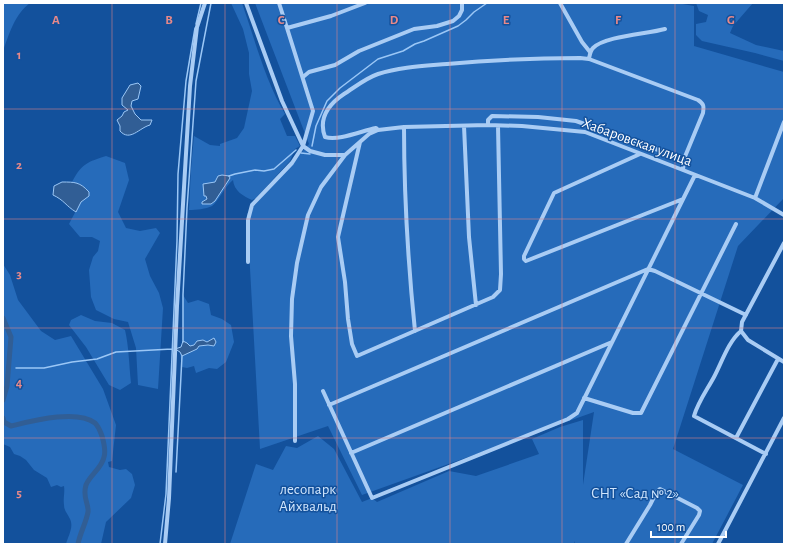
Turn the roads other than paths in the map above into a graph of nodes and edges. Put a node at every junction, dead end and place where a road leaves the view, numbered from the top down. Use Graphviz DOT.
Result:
graph roads {
  1 [pos="205,3"];
  2 [pos="246,3"];
  3 [pos="279,3"];
  4 [pos="365,3"];
  5 [pos="462,3"];
  6 [pos="560,3"];
  7 [pos="287,28"];
  8 [pos="665,29"];
  9 [pos="590,52"];
  10 [pos="589,59"];
  11 [pos="303,77"];
  12 [pos="784,122"];
  13 [pos="488,125"];
  14 [pos="464,126"];
  15 [pos="498,126"];
  16 [pos="404,127"];
  17 [pos="378,130"];
  18 [pos="360,142"];
  19 [pos="303,146"];
  20 [pos="640,154"];
  21 [pos="346,155"];
  22 [pos="684,159"];
  23 [pos="683,170"];
  24 [pos="695,175"];
  25 [pos="755,198"];
  26 [pos="683,199"];
  27 [pos="784,215"];
  28 [pos="736,224"];
  29 [pos="784,243"];
  30 [pos="248,262"];
  31 [pos="648,269"];
  32 [pos="701,294"];
  33 [pos="476,305"];
  34 [pos="746,315"];
  35 [pos="415,331"];
  36 [pos="741,331"];
  37 [pos="612,342"];
  38 [pos="778,359"];
  39 [pos="784,362"];
  40 [pos="323,391"];
  41 [pos="584,398"];
  42 [pos="329,405"];
  43 [pos="784,418"];
  44 [pos="736,438"];
  45 [pos="295,441"];
  46 [pos="351,453"];
  47 [pos="766,454"];
  48 [pos="165,544"];
  49 [pos="626,544"];
  50 [pos="681,544"];
  51 [pos="718,544"];
  1 -- 48 [label="street"];
  2 -- 19 [label="street"];
  3 -- 7 [label="street"];
  4 -- 7 [label="street"];
  5 -- 11 [label="street"];
  6 -- 9 [label="street"];
  7 -- 11 [label="street"];
  8 -- 9 [label="street"];
  9 -- 10 [label="street"];
  10 -- 17 [label="street, Хабаровская улица"];
  10 -- 22 [label="street"];
  11 -- 19 [label="street"];
  12 -- 25 [label="street"];
  13 -- 14 [label="street, Хабаровская улица"];
  13 -- 15 [label="street, Хабаровская улица"];
  13 -- 22 [label="street"];
  14 -- 16 [label="street, Хабаровская улица"];
  14 -- 33 [label="street"];
  15 -- 20 [label="street, Хабаровская улица"];
  15 -- 33 [label="street"];
  16 -- 17 [label="street, Хабаровская улица"];
  16 -- 35 [label="street"];
  17 -- 18 [label="street"];
  18 -- 21 [label="street"];
  18 -- 35 [label="street"];
  19 -- 21 [label="street"];
  19 -- 30 [label="street"];
  20 -- 23 [label="street, Хабаровская улица"];
  20 -- 26 [label="street"];
  21 -- 45 [label="street"];
  22 -- 23 [label="street"];
  23 -- 24 [label="street, Хабаровская улица"];
  24 -- 25 [label="street, Хабаровская улица"];
  24 -- 26 [label="street"];
  25 -- 27 [label="street, Хабаровская улица"];
  26 -- 31 [label="street"];
  28 -- 32 [label="street"];
  29 -- 34 [label="street"];
  31 -- 32 [label="street"];
  31 -- 37 [label="street"];
  31 -- 42 [label="street"];
  32 -- 34 [label="street"];
  32 -- 41 [label="street"];
  33 -- 35 [label="street"];
  34 -- 36 [label="street"];
  36 -- 38 [label="street"];
  36 -- 44 [label="street"];
  37 -- 41 [label="street"];
  37 -- 46 [label="street"];
  38 -- 39 [label="street"];
  38 -- 44 [label="street"];
  40 -- 42 [label="street"];
  41 -- 46 [label="street"];
  42 -- 46 [label="street"];
  43 -- 47 [label="street"];
  44 -- 47 [label="street"];
  47 -- 51 [label="street"];
  49 -- 50 [label="street"];
}
